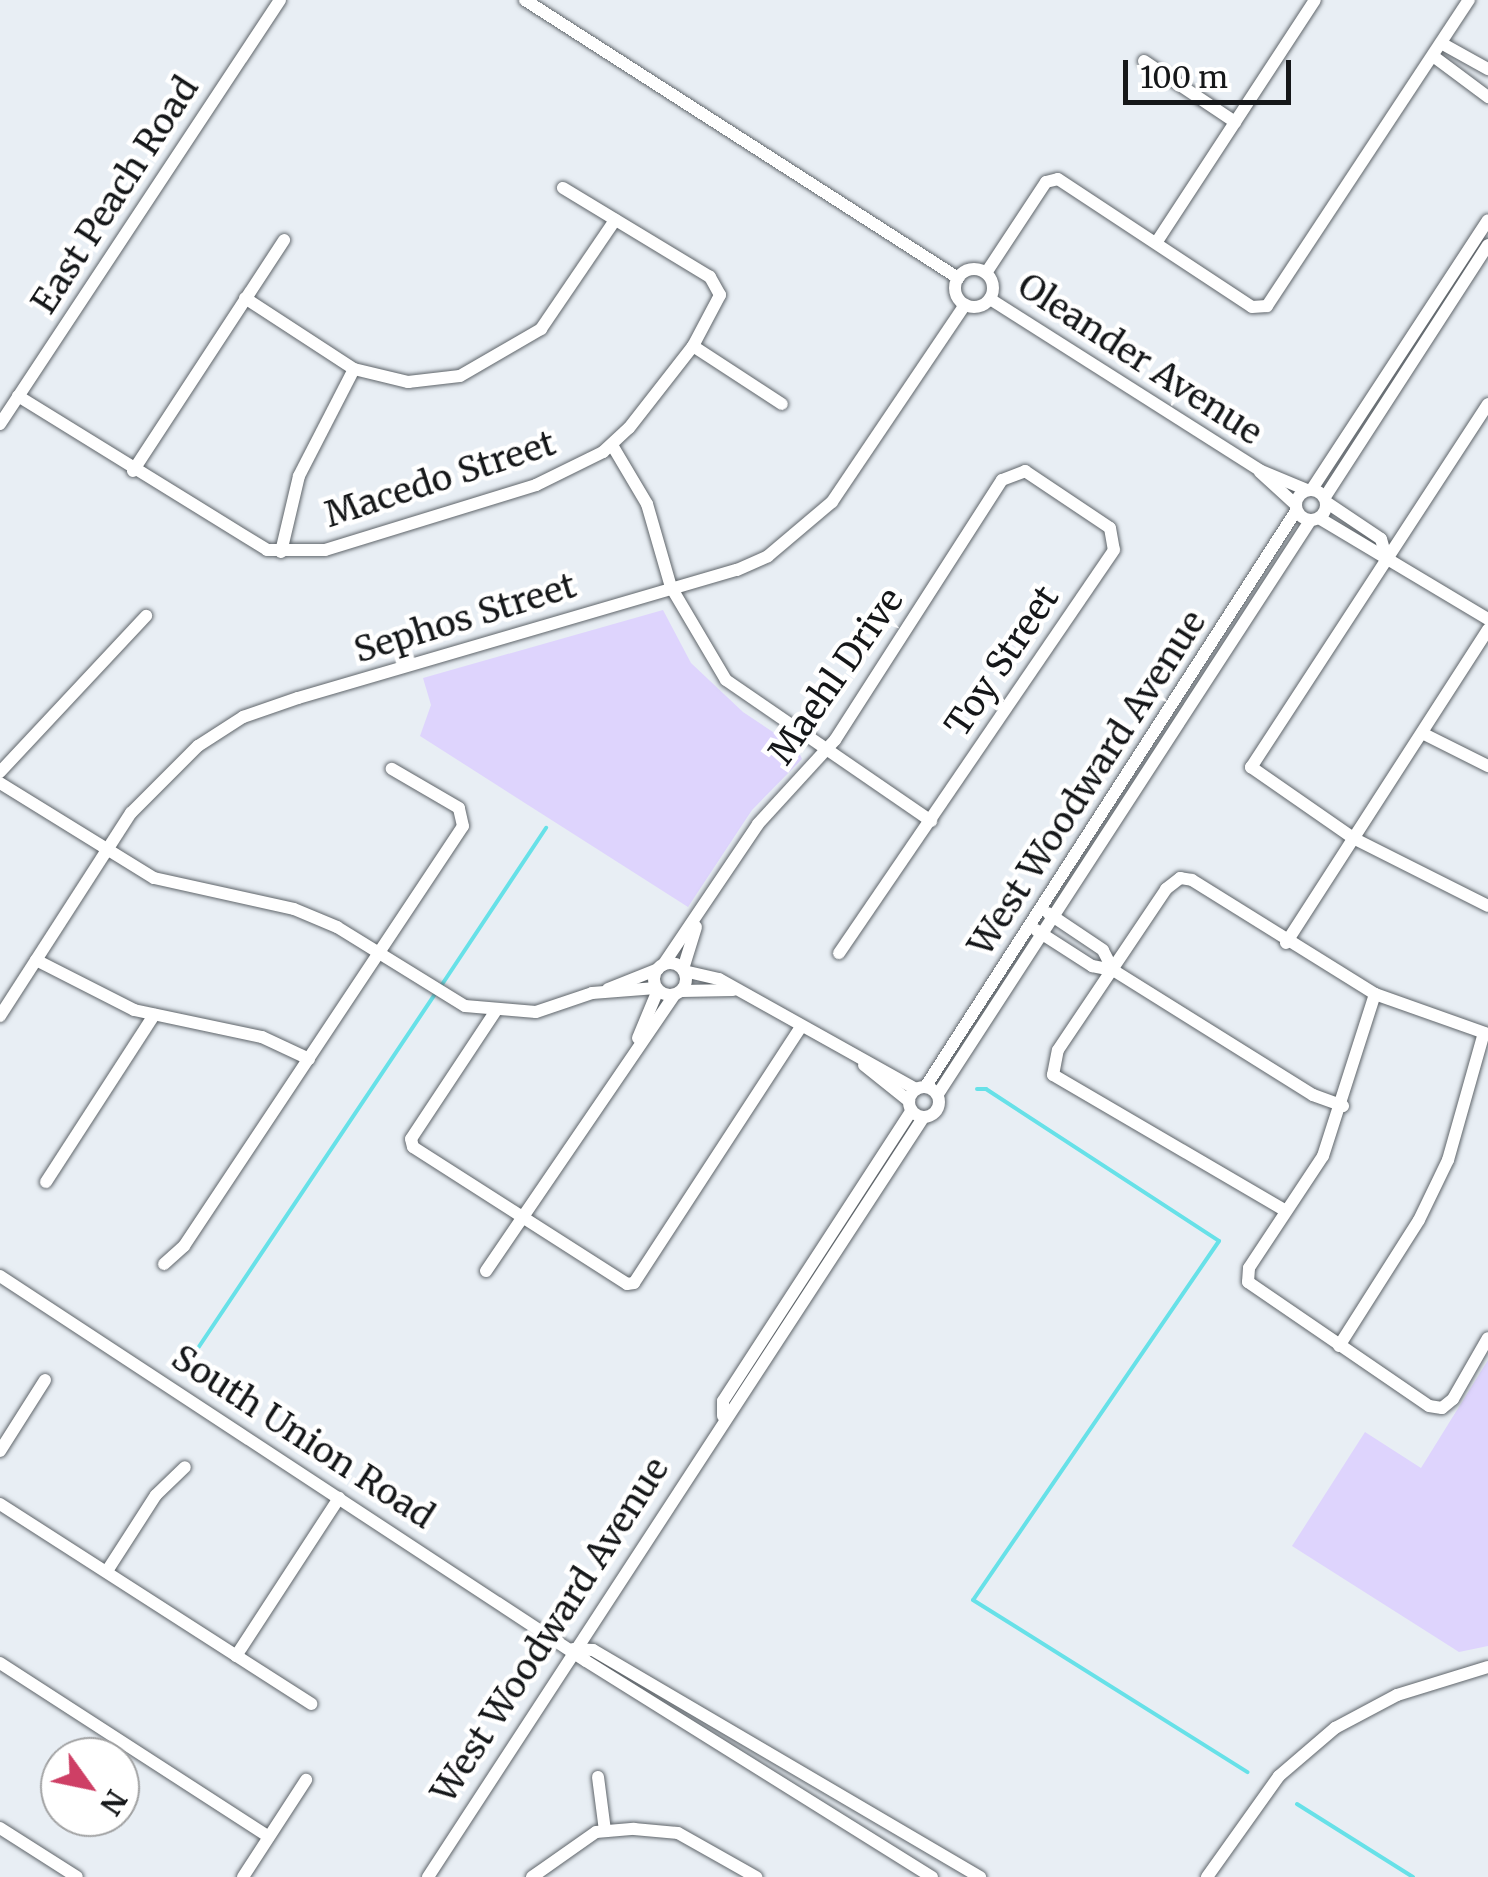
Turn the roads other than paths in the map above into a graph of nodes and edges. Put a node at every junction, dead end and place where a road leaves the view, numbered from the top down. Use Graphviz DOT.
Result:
graph roads {
  1 [pos="280,0"];
  2 [pos="525,0"];
  3 [pos="1315,0"];
  4 [pos="1468,0"];
  5 [pos="1442,44"];
  6 [pos="1433,56"];
  7 [pos="1144,62"];
  8 [pos="1482,66"];
  9 [pos="1464,76"];
  10 [pos="1488,97"];
  11 [pos="1236,122"];
  12 [pos="563,188"];
  13 [pos="614,220"];
  14 [pos="1488,220"];
  15 [pos="284,240"];
  16 [pos="1156,243"];
  17 [pos="1488,244"];
  18 [pos="986,274"];
  19 [pos="958,278"];
  20 [pos="245,298"];
  21 [pos="990,298"];
  22 [pos="965,304"];
  23 [pos="693,346"];
  24 [pos="354,369"];
  25 [pos="18,396"];
  26 [pos="782,404"];
  27 [pos="1488,404"];
  28 [pos="0,424"];
  29 [pos="612,445"];
  30 [pos="132,470"];
  31 [pos="1258,470"];
  32 [pos="1012,472"];
  33 [pos="1309,490"];
  34 [pos="1326,499"];
  35 [pos="1296,508"];
  36 [pos="1315,520"];
  37 [pos="281,552"];
  38 [pos="1386,553"];
  39 [pos="671,587"];
  40 [pos="146,616"];
  41 [pos="1488,619"];
  42 [pos="1488,630"];
  43 [pos="1422,733"];
  44 [pos="827,750"];
  45 [pos="1488,766"];
  46 [pos="392,770"];
  47 [pos="0,772"];
  48 [pos="0,783"];
  49 [pos="932,821"];
  50 [pos="1354,838"];
  51 [pos="108,850"];
  52 [pos="1063,888"];
  53 [pos="1488,906"];
  54 [pos="702,910"];
  55 [pos="1047,912"];
  56 [pos="1036,930"];
  57 [pos="1286,943"];
  58 [pos="380,952"];
  59 [pos="839,952"];
  60 [pos="36,960"];
  61 [pos="661,967"];
  62 [pos="683,970"];
  63 [pos="1112,970"];
  64 [pos="657,989"];
  65 [pos="606,990"];
  66 [pos="636,990"];
  67 [pos="734,990"];
  68 [pos="678,993"];
  69 [pos="1376,994"];
  70 [pos="495,1012"];
  71 [pos="645,1012"];
  72 [pos="154,1015"];
  73 [pos="0,1016"];
  74 [pos="800,1028"];
  75 [pos="1486,1034"];
  76 [pos="637,1040"];
  77 [pos="309,1059"];
  78 [pos="920,1100"];
  79 [pos="1343,1106"];
  80 [pos="46,1182"];
  81 [pos="1286,1211"];
  82 [pos="519,1220"];
  83 [pos="164,1264"];
  84 [pos="486,1271"];
  85 [pos="0,1276"];
  86 [pos="1488,1338"];
  87 [pos="1339,1346"];
  88 [pos="45,1380"];
  89 [pos="0,1451"];
  90 [pos="184,1467"];
  91 [pos="339,1498"];
  92 [pos="0,1504"];
  93 [pos="107,1572"];
  94 [pos="574,1650"];
  95 [pos="236,1656"];
  96 [pos="0,1663"];
  97 [pos="1488,1668"];
  98 [pos="311,1704"];
  99 [pos="598,1778"];
  100 [pos="306,1780"];
  101 [pos="0,1828"];
  102 [pos="605,1831"];
  103 [pos="269,1836"];
  104 [pos="77,1877"];
  105 [pos="243,1877"];
  106 [pos="428,1877"];
  107 [pos="532,1877"];
  108 [pos="756,1877"];
  109 [pos="932,1877"];
  110 [pos="980,1877"];
  111 [pos="1207,1877"];
  1 -- 25 [label="street, East Peach Road"];
  2 -- 19 [label="street"];
  3 -- 11 [label="street"];
  4 -- 5 [label="street"];
  5 -- 6 [label="street"];
  5 -- 8 [label="street"];
  6 -- 9 [label="street"];
  6 -- 16 [label="street"];
  7 -- 11 [label="street"];
  8 -- 9 [label="street"];
  9 -- 10 [label="street"];
  11 -- 16 [label="street"];
  12 -- 13 [label="street"];
  13 -- 23 [label="street, Macedo Street"];
  13 -- 24 [label="street"];
  14 -- 33 [label="street"];
  15 -- 20 [label="street"];
  16 -- 18 [label="street"];
  17 -- 34 [label="street"];
  18 -- 19 [label="street"];
  18 -- 21 [label="street"];
  19 -- 22 [label="street"];
  20 -- 24 [label="street"];
  20 -- 30 [label="street"];
  21 -- 22 [label="street"];
  21 -- 31 [label="street, Oleander Avenue"];
  22 -- 39 [label="street, Sephos Street"];
  23 -- 26 [label="street"];
  23 -- 29 [label="street, Macedo Street"];
  24 -- 37 [label="street"];
  25 -- 28 [label="street, East Peach Road"];
  25 -- 30 [label="street, Macedo Street"];
  27 -- 38 [label="street"];
  29 -- 37 [label="street, Macedo Street"];
  29 -- 39 [label="street"];
  30 -- 37 [label="street, Macedo Street"];
  31 -- 33 [label="street, Oleander Avenue"];
  31 -- 35 [label="street, Oleander Avenue"];
  32 -- 44 [label="street, Maehl Drive"];
  32 -- 49 [label="street, Toy Street"];
  33 -- 34 [label="street, Oleander Avenue"];
  33 -- 35 [label="street, West Woodward Avenue"];
  34 -- 36 [label="street, West Woodward Avenue"];
  34 -- 38 [label="street, Oleander Avenue"];
  35 -- 36 [label="street, Oleander Avenue"];
  35 -- 52 [label="street, West Woodward Avenue"];
  36 -- 38 [label="street, Oleander Avenue"];
  36 -- 52 [label="street, West Woodward Avenue"];
  38 -- 41 [label="street"];
  38 -- 50 [label="street"];
  39 -- 44 [label="street"];
  39 -- 51 [label="street, Sephos Street"];
  40 -- 47 [label="street"];
  42 -- 43 [label="street"];
  43 -- 45 [label="street"];
  43 -- 50 [label="street"];
  44 -- 49 [label="street"];
  44 -- 54 [label="street, Maehl Drive"];
  46 -- 58 [label="street"];
  48 -- 51 [label="street"];
  49 -- 59 [label="street, Toy Street"];
  50 -- 53 [label="street"];
  50 -- 57 [label="street"];
  51 -- 58 [label="street"];
  51 -- 60 [label="street, Sephos Street"];
  52 -- 55 [label="street, West Woodward Avenue"];
  54 -- 61 [label="street, Maehl Drive"];
  54 -- 62 [label="street, Maehl Drive"];
  55 -- 56 [label="street, West Woodward Avenue"];
  55 -- 63 [label="street"];
  56 -- 63 [label="street"];
  56 -- 78 [label="street, West Woodward Avenue"];
  57 -- 63 [label="street"];
  57 -- 69 [label="street"];
  58 -- 70 [label="street"];
  58 -- 77 [label="street"];
  60 -- 72 [label="street"];
  60 -- 73 [label="street, Sephos Street"];
  61 -- 62 [label="street"];
  61 -- 64 [label="street"];
  61 -- 65 [label="street"];
  62 -- 67 [label="street"];
  62 -- 68 [label="street, Maehl Drive"];
  63 -- 79 [label="street"];
  63 -- 81 [label="street"];
  64 -- 66 [label="street"];
  64 -- 68 [label="street"];
  64 -- 71 [label="street"];
  65 -- 66 [label="street"];
  65 -- 70 [label="street"];
  66 -- 71 [label="street"];
  67 -- 68 [label="street"];
  67 -- 74 [label="street"];
  68 -- 76 [label="street"];
  69 -- 75 [label="street"];
  69 -- 79 [label="street"];
  70 -- 82 [label="street"];
  71 -- 76 [label="street"];
  72 -- 77 [label="street"];
  72 -- 80 [label="street"];
  74 -- 78 [label="street"];
  74 -- 82 [label="street"];
  75 -- 87 [label="street"];
  76 -- 82 [label="street"];
  77 -- 83 [label="street"];
  78 -- 94 [label="street, West Woodward Avenue"];
  79 -- 81 [label="street"];
  81 -- 87 [label="street"];
  82 -- 84 [label="street"];
  85 -- 91 [label="street, South Union Road"];
  86 -- 87 [label="street"];
  88 -- 89 [label="street"];
  90 -- 93 [label="street"];
  91 -- 94 [label="street, South Union Road"];
  91 -- 95 [label="street"];
  92 -- 93 [label="street"];
  93 -- 95 [label="street"];
  94 -- 106 [label="street, West Woodward Avenue"];
  94 -- 109 [label="street, South Union Road"];
  94 -- 110 [label="street, South Union Road"];
  95 -- 98 [label="street"];
  96 -- 103 [label="street"];
  97 -- 111 [label="street"];
  99 -- 102 [label="street"];
  100 -- 103 [label="street"];
  101 -- 104 [label="street"];
  102 -- 107 [label="street"];
  102 -- 108 [label="street"];
  103 -- 105 [label="street"];
}
